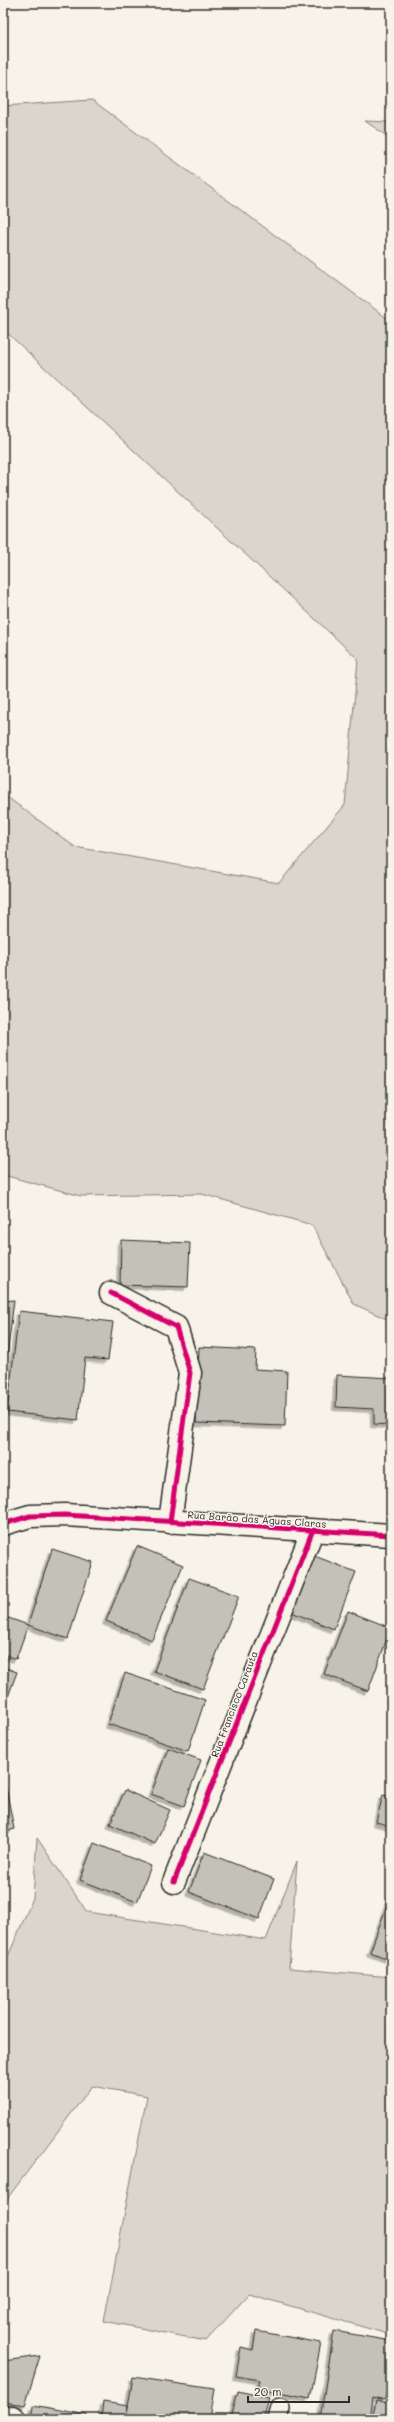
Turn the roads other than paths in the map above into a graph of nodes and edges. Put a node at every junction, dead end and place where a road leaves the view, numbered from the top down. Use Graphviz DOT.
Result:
graph roads {
  1 [pos="111,1294"];
  2 [pos="170,1522"];
  3 [pos="3,1524"];
  4 [pos="312,1532"];
  5 [pos="391,1535"];
  6 [pos="174,1882"];
  1 -- 2 [label="street"];
  2 -- 3 [label="street, Rua Barão das Águas Claras"];
  2 -- 4 [label="street, Rua Barão das Águas Claras"];
  4 -- 5 [label="street, Rua Barão das Águas Claras"];
  4 -- 6 [label="street, Rua Francisco Carauta"];
}
